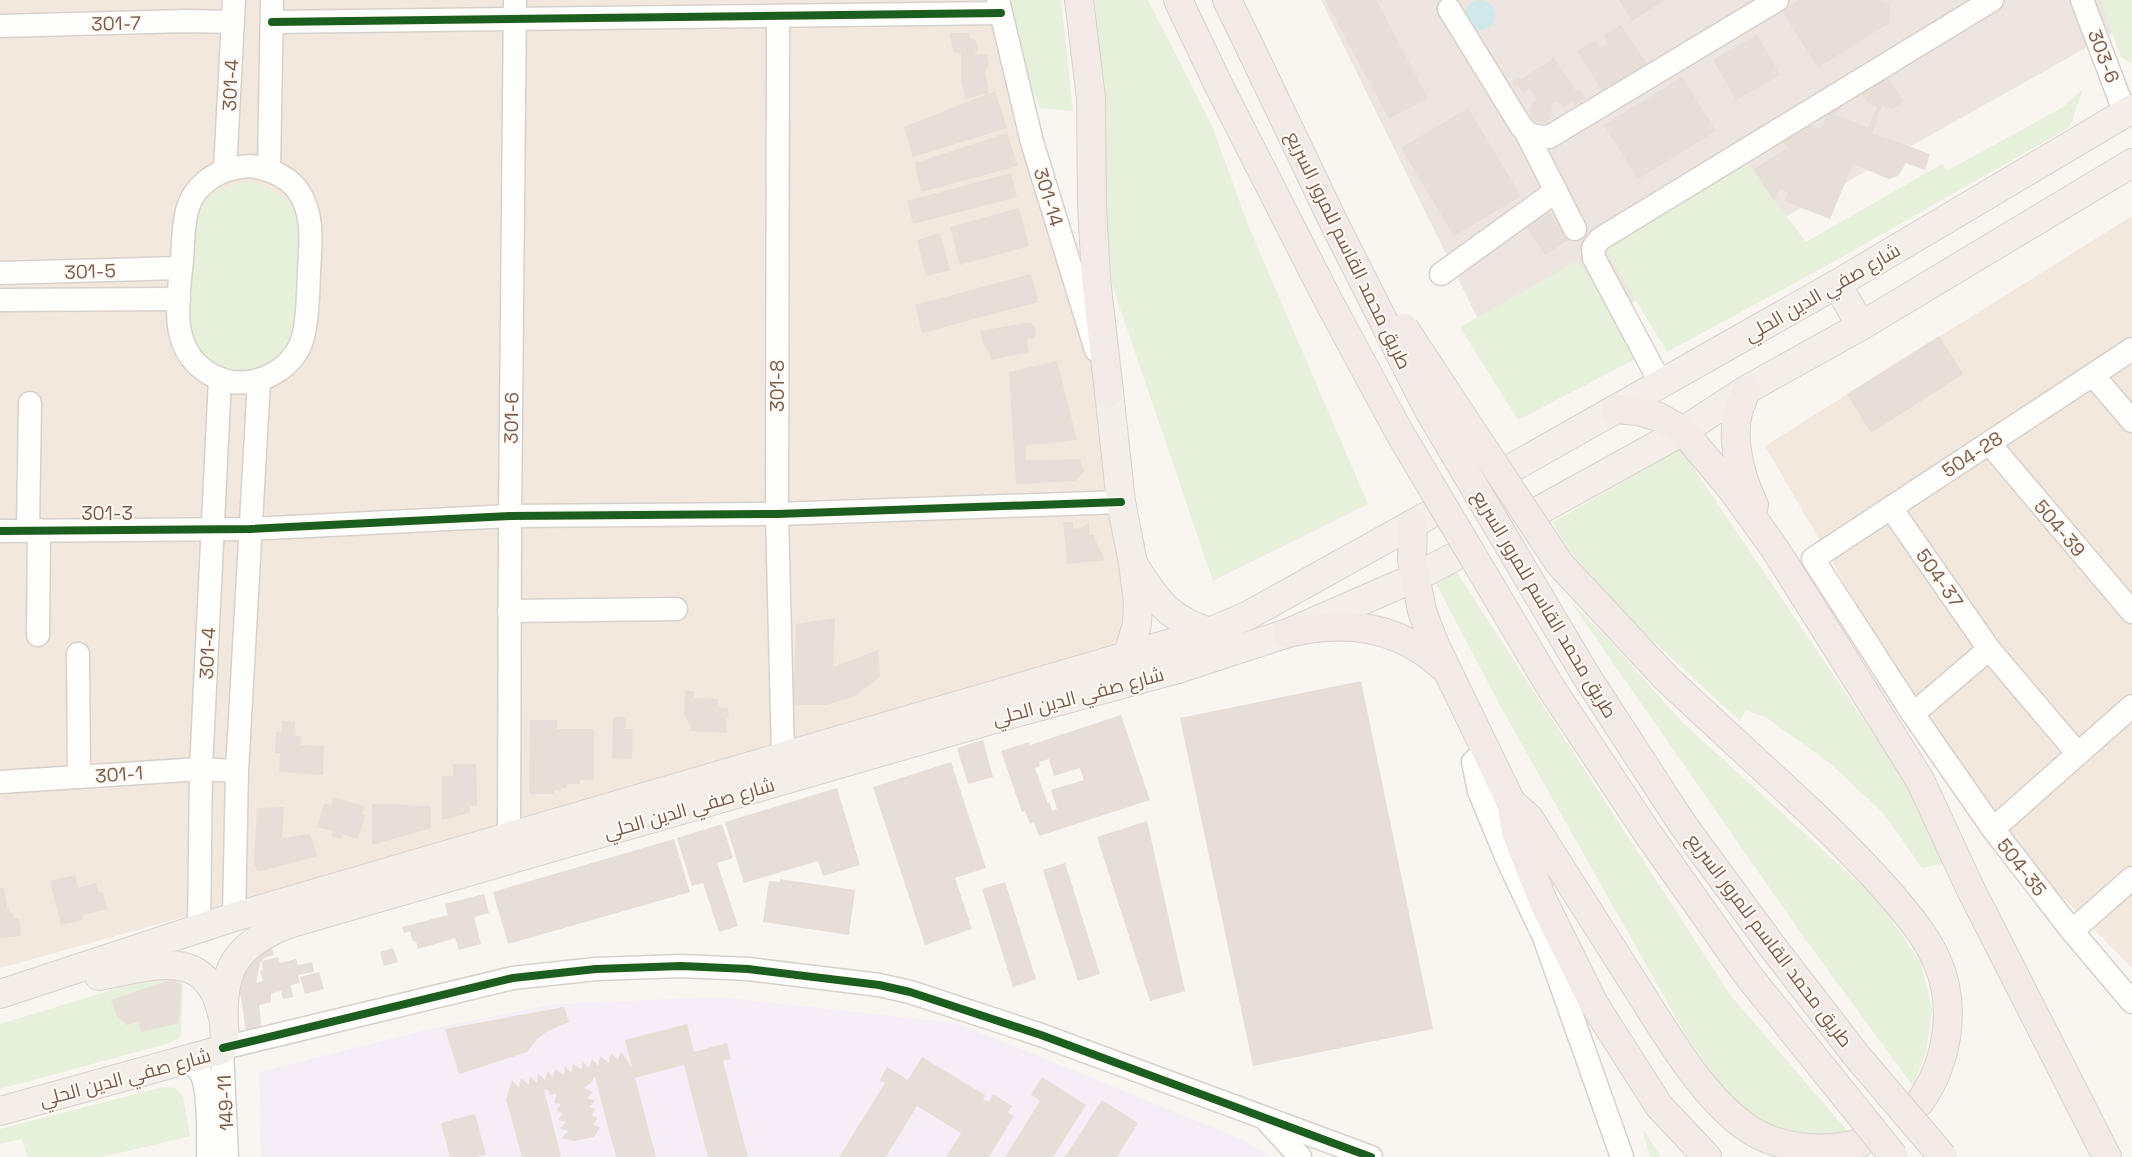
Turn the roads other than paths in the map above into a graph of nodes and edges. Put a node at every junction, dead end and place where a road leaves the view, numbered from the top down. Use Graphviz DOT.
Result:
graph roads {
  1 [pos="234,0"];
  2 [pos="272,0"];
  3 [pos="1079,0"];
  4 [pos="1178,0"];
  5 [pos="1227,0"];
  6 [pos="1778,0"];
  7 [pos="1992,0"];
  8 [pos="2082,0"];
  9 [pos="999,7"];
  10 [pos="1449,9"];
  11 [pos="515,10"];
  12 [pos="778,16"];
  13 [pos="233,22"];
  14 [pos="272,22"];
  15 [pos="0,26"];
  16 [pos="2129,111"];
  17 [pos="1526,132"];
  18 [pos="2132,163"];
  19 [pos="225,170"];
  20 [pos="269,170"];
  21 [pos="1556,192"];
  22 [pos="1332,219"];
  23 [pos="1575,229"];
  24 [pos="181,268"];
  25 [pos="0,273"];
  26 [pos="1441,274"];
  27 [pos="1837,284"];
  28 [pos="179,299"];
  29 [pos="0,300"];
  30 [pos="1861,326"];
  31 [pos="2132,349"];
  32 [pos="2093,374"];
  33 [pos="220,379"];
  34 [pos="259,380"];
  35 [pos="1661,384"];
  36 [pos="1746,390"];
  37 [pos="1109,392"];
  38 [pos="30,403"];
  39 [pos="1616,409"];
  40 [pos="2132,420"];
  41 [pos="1683,432"];
  42 [pos="1988,443"];
  43 [pos="1510,469"];
  44 [pos="1121,502"];
  45 [pos="1891,508"];
  46 [pos="1540,510"];
  47 [pos="777,514"];
  48 [pos="510,516"];
  49 [pos="1420,520"];
  50 [pos="214,529"];
  51 [pos="250,529"];
  52 [pos="0,530"];
  53 [pos="34,530"];
  54 [pos="1775,549"];
  55 [pos="1452,558"];
  56 [pos="1133,562"];
  57 [pos="1414,578"];
  58 [pos="676,609"];
  59 [pos="509,610"];
  60 [pos="2132,612"];
  61 [pos="1209,632"];
  62 [pos="1288,633"];
  63 [pos="38,636"];
  64 [pos="1989,649"];
  65 [pos="78,654"];
  66 [pos="1128,655"];
  67 [pos="1449,673"];
  68 [pos="2132,706"];
  69 [pos="1913,714"];
  70 [pos="1485,751"];
  71 [pos="2078,754"];
  72 [pos="783,756"];
  73 [pos="201,769"];
  74 [pos="237,772"];
  75 [pos="79,776"];
  76 [pos="0,782"];
  77 [pos="1511,802"];
  78 [pos="1993,829"];
  79 [pos="509,835"];
  80 [pos="2132,878"];
  81 [pos="234,917"];
  82 [pos="199,928"];
  83 [pos="2072,931"];
  84 [pos="56,976"];
  85 [pos="0,994"];
  86 [pos="2132,1002"];
  87 [pos="223,1040"];
  88 [pos="180,1062"];
  89 [pos="1920,1102"];
  90 [pos="0,1110"];
  91 [pos="1265,1120"];
  92 [pos="1860,1143"];
  93 [pos="2104,1151"];
  94 [pos="208,1157"];
  95 [pos="227,1157"];
  96 [pos="1300,1157"];
  97 [pos="1371,1157"];
  98 [pos="1622,1157"];
  99 [pos="1707,1157"];
  100 [pos="1894,1157"];
  101 [pos="1942,1157"];
  1 -- 13 [label="street, 301-4"];
  2 -- 14 [label="street"];
  3 -- 37 [label="highway"];
  4 -- 100 [label="highway, طريق محمد القاسم للمرور السريع, bridge"];
  5 -- 22 [label="highway, طريق محمد القاسم للمرور السريع, bridge"];
  6 -- 17 [label="street"];
  7 -- 35 [label="street"];
  8 -- 16 [label="street, 303-6"];
  9 -- 12 [label="street"];
  9 -- 37 [label="street, 301-14"];
  10 -- 17 [label="street"];
  11 -- 12 [label="street"];
  11 -- 14 [label="street"];
  11 -- 48 [label="street, 301-6"];
  12 -- 47 [label="street, 301-8"];
  13 -- 15 [label="street, 301-7"];
  13 -- 19 [label="street, 301-4"];
  14 -- 20 [label="street"];
  16 -- 27 [label="main road, شارع صفي الدين الحلي"];
  17 -- 21 [label="street"];
  18 -- 30 [label="main road"];
  19 -- 20 [label="street"];
  19 -- 24 [label="street"];
  20 -- 34 [label="street"];
  21 -- 23 [label="street"];
  21 -- 26 [label="street"];
  22 -- 89 [label="highway, bridge"];
  22 -- 101 [label="highway, طريق محمد القاسم للمرور السريع, bridge"];
  24 -- 25 [label="street, 301-5"];
  24 -- 28 [label="street"];
  27 -- 30 [label="main road"];
  27 -- 35 [label="main road, شارع صفي الدين الحلي"];
  28 -- 29 [label="street, 301-5"];
  28 -- 33 [label="street"];
  30 -- 36 [label="main road"];
  31 -- 32 [label="street, 504-28"];
  32 -- 40 [label="street"];
  32 -- 42 [label="street, 504-28"];
  33 -- 34 [label="street"];
  33 -- 50 [label="street, 301-4"];
  34 -- 51 [label="street, 301-4"];
  35 -- 39 [label="main road, شارع صفي الدين الحلي"];
  36 -- 41 [label="main road"];
  36 -- 54 [label="highway"];
  37 -- 44 [label="main road"];
  38 -- 53 [label="street"];
  39 -- 41 [label="highway"];
  39 -- 43 [label="main road, شارع صفي الدين الحلي"];
  41 -- 46 [label="main road"];
  41 -- 54 [label="highway"];
  42 -- 45 [label="street, 504-28"];
  42 -- 60 [label="street, 504-39"];
  44 -- 47 [label="street, 301-3"];
  44 -- 56 [label="main road"];
  45 -- 64 [label="street, 504-37"];
  45 -- 69 [label="street, 504-28"];
  47 -- 48 [label="street, 301-3"];
  47 -- 72 [label="street, 301-8"];
  48 -- 51 [label="street, 301-3"];
  48 -- 59 [label="street, 301-6"];
  49 -- 57 [label="highway"];
  49 -- 61 [label="main road, شارع صفي الدين الحلي"];
  50 -- 51 [label="street, 301-3"];
  50 -- 53 [label="street, 301-3"];
  50 -- 73 [label="street, 301-4"];
  51 -- 74 [label="street, 301-4"];
  52 -- 53 [label="street, 301-3"];
  53 -- 63 [label="street"];
  54 -- 93 [label="highway"];
  55 -- 57 [label="main road, شارع صفي الدين الحلي"];
  56 -- 61 [label="main road"];
  56 -- 66 [label="main road"];
  57 -- 62 [label="main road, شارع صفي الدين الحلي"];
  57 -- 67 [label="highway"];
  58 -- 59 [label="street"];
  59 -- 79 [label="street, 301-6"];
  61 -- 62 [label="main road"];
  61 -- 66 [label="main road, شارع صفي الدين الحلي"];
  62 -- 67 [label="highway"];
  62 -- 87 [label="main road, شارع صفي الدين الحلي"];
  64 -- 69 [label="street"];
  64 -- 71 [label="street, 504-37"];
  65 -- 75 [label="street"];
  66 -- 72 [label="main road, شارع صفي الدين الحلي"];
  67 -- 70 [label="highway"];
  68 -- 71 [label="street, 504-35"];
  69 -- 78 [label="street"];
  70 -- 77 [label="highway"];
  70 -- 98 [label="street"];
  71 -- 78 [label="street, 504-35"];
  72 -- 79 [label="main road, شارع صفي الدين الحلي"];
  73 -- 74 [label="street, 301-1"];
  73 -- 75 [label="street, 301-1"];
  73 -- 82 [label="street, 301-4"];
  74 -- 81 [label="street, 301-4"];
  75 -- 76 [label="street, 301-1"];
  77 -- 92 [label="highway"];
  77 -- 99 [label="highway"];
  78 -- 83 [label="street, 504-35"];
  79 -- 81 [label="main road, شارع صفي الدين الحلي"];
  80 -- 83 [label="street"];
  81 -- 82 [label="main road, شارع صفي الدين الحلي"];
  82 -- 84 [label="main road, شارع صفي الدين الحلي"];
  83 -- 86 [label="street, 504-35"];
  84 -- 85 [label="main road, شارع صفي الدين الحلي"];
  84 -- 87 [label="main road"];
  87 -- 88 [label="main road, شارع صفي الدين الحلي"];
  87 -- 91 [label="street"];
  87 -- 95 [label="street, 149-11"];
  88 -- 90 [label="main road, شارع صفي الدين الحلي"];
  88 -- 94 [label="street, 149-11"];
  91 -- 96 [label="street"];
  91 -- 97 [label="street"];
}
